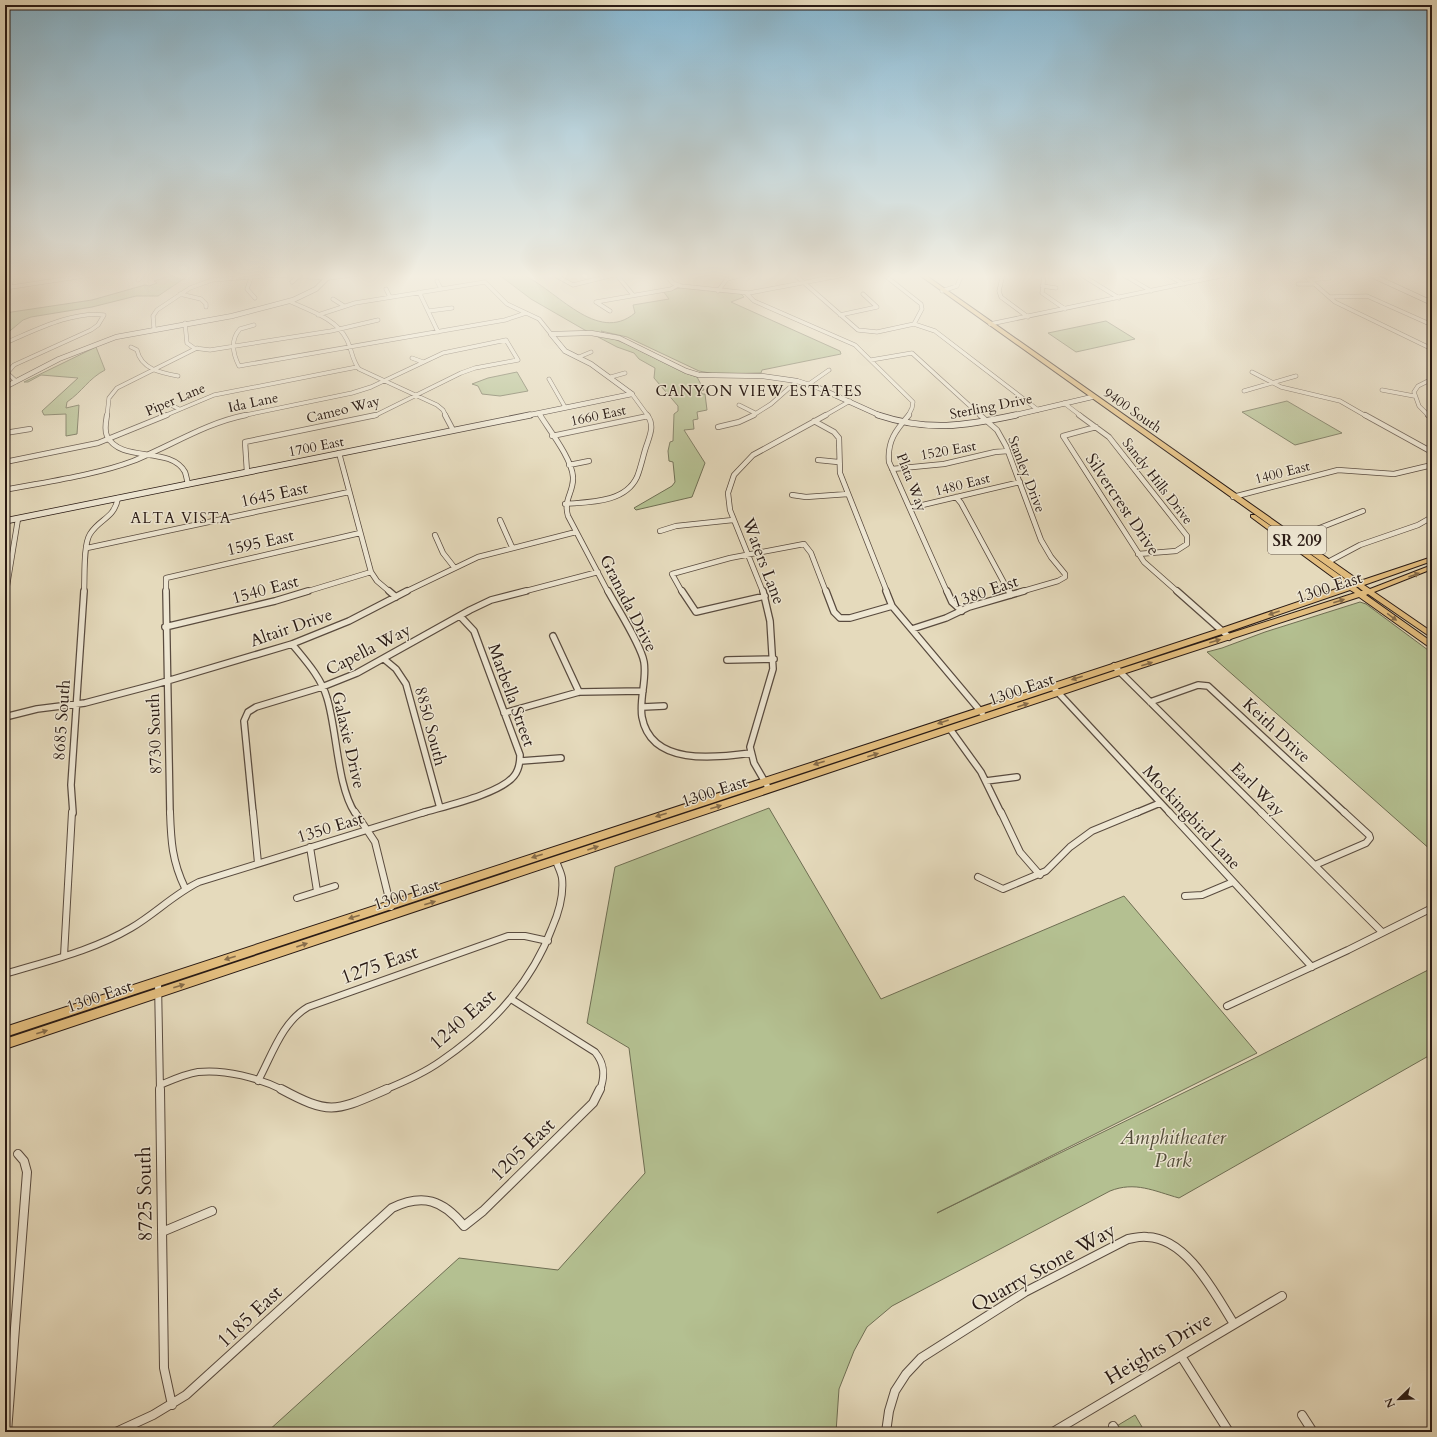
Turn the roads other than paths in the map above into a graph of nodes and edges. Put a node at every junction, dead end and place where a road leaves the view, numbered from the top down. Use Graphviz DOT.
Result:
graph roads {
  1 [pos="67,341"];
  2 [pos="103,341"];
  3 [pos="186,341"];
  4 [pos="234,341"];
  5 [pos="269,341"];
  6 [pos="347,341"];
  7 [pos="385,341"];
  8 [pos="501,341"];
  9 [pos="507,341"];
  10 [pos="556,341"];
  11 [pos="628,341"];
  12 [pos="846,341"];
  13 [pos="948,341"];
  14 [pos="1014,341"];
  15 [pos="1416,341"];
  16 [pos="1432,345"];
  17 [pos="1426,346"];
  18 [pos="131,347"];
  19 [pos="234,347"];
  20 [pos="350,347"];
  21 [pos="198,348"];
  22 [pos="1432,349"];
  23 [pos="591,352"];
  24 [pos="412,358"];
  25 [pos="579,358"];
  26 [pos="871,360"];
  27 [pos="423,362"];
  28 [pos="358,367"];
  29 [pos="154,369"];
  30 [pos="829,370"];
  31 [pos="625,372"];
  32 [pos="1252,372"];
  33 [pos="178,376"];
  34 [pos="1296,376"];
  35 [pos="611,377"];
  36 [pos="549,379"];
  37 [pos="1432,379"];
  38 [pos="384,380"];
  39 [pos="16,381"];
  40 [pos="796,381"];
  41 [pos="1270,383"];
  42 [pos="809,384"];
  43 [pos="5,387"];
  44 [pos="1382,390"];
  45 [pos="1244,391"];
  46 [pos="632,394"];
  47 [pos="417,395"];
  48 [pos="1414,396"];
  49 [pos="1092,397"];
  50 [pos="850,402"];
  51 [pos="167,403"];
  52 [pos="1064,403"];
  53 [pos="739,405"];
  54 [pos="565,407"];
  55 [pos="179,409"];
  56 [pos="1038,410"];
  57 [pos="539,413"];
  58 [pos="755,413"];
  59 [pos="648,416"];
  60 [pos="1432,418"];
  61 [pos="814,421"];
  62 [pos="988,421"];
  63 [pos="902,422"];
  64 [pos="718,427"];
  65 [pos="1096,427"];
  66 [pos="30,429"];
  67 [pos="453,430"];
  68 [pos="5,433"];
  69 [pos="552,436"];
  70 [pos="108,439"];
  71 [pos="1008,451"];
  72 [pos="1432,452"];
  73 [pos="147,454"];
  74 [pos="338,454"];
  75 [pos="818,460"];
  76 [pos="589,461"];
  77 [pos="5,462"];
  78 [pos="838,462"];
  79 [pos="569,465"];
  80 [pos="1432,465"];
  81 [pos="892,469"];
  82 [pos="247,472"];
  83 [pos="1020,482"];
  84 [pos="188,484"];
  85 [pos="5,490"];
  86 [pos="348,492"];
  87 [pos="848,494"];
  88 [pos="792,495"];
  89 [pos="956,497"];
  90 [pos="118,498"];
  91 [pos="1233,498"];
  92 [pos="565,504"];
  93 [pos="910,508"];
  94 [pos="1363,511"];
  95 [pos="1432,517"];
  96 [pos="18,519"];
  97 [pos="500,520"];
  98 [pos="733,520"];
  99 [pos="5,521"];
  100 [pos="660,531"];
  101 [pos="576,532"];
  102 [pos="360,533"];
  103 [pos="435,535"];
  104 [pos="1301,542"];
  105 [pos="512,547"];
  106 [pos="87,548"];
  107 [pos="1138,554"];
  108 [pos="748,555"];
  109 [pos="1432,559"];
  110 [pos="1328,562"];
  111 [pos="454,567"];
  112 [pos="1432,567"];
  113 [pos="371,572"];
  114 [pos="598,572"];
  115 [pos="1065,577"];
  116 [pos="166,578"];
  117 [pos="1360,584"];
  118 [pos="1351,587"];
  119 [pos="1369,591"];
  120 [pos="1360,594"];
  121 [pos="1011,595"];
  122 [pos="765,596"];
  123 [pos="396,597"];
  124 [pos="5,600"];
  125 [pos="892,606"];
  126 [pos="962,611"];
  127 [pos="460,616"];
  128 [pos="165,627"];
  129 [pos="912,629"];
  130 [pos="1222,631"];
  131 [pos="553,636"];
  132 [pos="1229,636"];
  133 [pos="1432,636"];
  134 [pos="292,644"];
  135 [pos="1432,646"];
  136 [pos="384,659"];
  137 [pos="774,659"];
  138 [pos="727,660"];
  139 [pos="1114,666"];
  140 [pos="1120,672"];
  141 [pos="167,681"];
  142 [pos="1052,686"];
  143 [pos="322,687"];
  144 [pos="643,691"];
  145 [pos="579,692"];
  146 [pos="1058,693"];
  147 [pos="1150,702"];
  148 [pos="76,705"];
  149 [pos="643,706"];
  150 [pos="664,706"];
  151 [pos="980,710"];
  152 [pos="504,713"];
  153 [pos="5,717"];
  154 [pos="986,717"];
  155 [pos="950,729"];
  156 [pos="751,753"];
  157 [pos="561,758"];
  158 [pos="521,761"];
  159 [pos="1016,777"];
  160 [pos="986,781"];
  161 [pos="767,785"];
  162 [pos="483,794"];
  163 [pos="1160,803"];
  164 [pos="440,808"];
  165 [pos="368,830"];
  166 [pos="310,847"];
  167 [pos="556,861"];
  168 [pos="258,863"];
  169 [pos="1314,865"];
  170 [pos="1040,875"];
  171 [pos="978,877"];
  172 [pos="1233,882"];
  173 [pos="335,886"];
  174 [pos="185,888"];
  175 [pos="317,892"];
  176 [pos="1185,896"];
  177 [pos="297,898"];
  178 [pos="1432,908"];
  179 [pos="392,910"];
  180 [pos="1382,932"];
  181 [pos="548,941"];
  182 [pos="64,956"];
  183 [pos="1312,967"];
  184 [pos="5,974"];
  185 [pos="158,982"];
  186 [pos="158,993"];
  187 [pos="511,999"];
  188 [pos="1227,1006"];
  189 [pos="5,1032"];
  190 [pos="5,1044"];
  191 [pos="258,1080"];
  192 [pos="160,1084"];
  193 [pos="18,1154"];
  194 [pos="212,1211"];
  195 [pos="464,1226"];
  196 [pos="162,1232"];
  197 [pos="1282,1296"];
  198 [pos="1234,1324"];
  199 [pos="1181,1356"];
  200 [pos="172,1405"];
  201 [pos="1302,1415"];
  202 [pos="8,1432"];
  203 [pos="116,1432"];
  204 [pos="886,1432"];
  205 [pos="1053,1432"];
  206 [pos="1229,1432"];
  207 [pos="1313,1432"];
  1 -- 39 [label="street"];
  2 -- 39 [label="street"];
  3 -- 21 [label="street"];
  4 -- 19 [label="street"];
  5 -- 19 [label="street"];
  6 -- 20 [label="street"];
  7 -- 20 [label="street"];
  8 -- 27 [label="street, Ida Lane"];
  9 -- 47 [label="street, Cameo Way"];
  10 -- 25 [label="street"];
  11 -- 40 [label="street, Sterling Drive"];
  12 -- 26 [label="street, Plata Way"];
  13 -- 56 [label="street"];
  14 -- 49 [label="main road, 9400 South / SR 209"];
  15 -- 17 [label="street"];
  16 -- 17 [label="street"];
  17 -- 22 [label="street"];
  18 -- 29 [label="street"];
  19 -- 20 [label="street"];
  19 -- 21 [label="street"];
  20 -- 28 [label="street"];
  21 -- 29 [label="street"];
  23 -- 25 [label="street"];
  24 -- 27 [label="street"];
  25 -- 35 [label="street"];
  26 -- 62 [label="street, Stanley Drive"];
  26 -- 63 [label="street, Plata Way"];
  27 -- 38 [label="street, Ida Lane"];
  28 -- 38 [label="street"];
  28 -- 55 [label="street, Piper Lane"];
  29 -- 33 [label="street"];
  29 -- 70 [label="street"];
  30 -- 42 [label="street"];
  31 -- 35 [label="street"];
  32 -- 41 [label="street"];
  34 -- 41 [label="street"];
  35 -- 46 [label="street"];
  36 -- 54 [label="street"];
  37 -- 48 [label="street"];
  38 -- 47 [label="street"];
  38 -- 73 [label="street, Ida Lane"];
  39 -- 43 [label="street"];
  40 -- 42 [label="street, Sterling Drive"];
  40 -- 58 [label="street"];
  41 -- 45 [label="street"];
  41 -- 72 [label="street"];
  42 -- 50 [label="street, Sterling Drive"];
  44 -- 48 [label="street"];
  46 -- 54 [label="street, 1700 East"];
  46 -- 59 [label="street"];
  47 -- 67 [label="street"];
  47 -- 82 [label="street, Cameo Way"];
  48 -- 60 [label="street"];
  49 -- 52 [label="street, Sterling Drive"];
  49 -- 91 [label="main road, 9400 South / SR 209"];
  50 -- 61 [label="street, Waters Lane"];
  50 -- 63 [label="street, Sterling Drive"];
  51 -- 55 [label="street"];
  52 -- 56 [label="street, Sterling Drive"];
  52 -- 65 [label="street, Sandy Hills Drive"];
  53 -- 58 [label="street"];
  54 -- 57 [label="street, 1700 East"];
  55 -- 70 [label="street, Piper Lane"];
  56 -- 62 [label="street, Sterling Drive"];
  57 -- 67 [label="street, 1700 East"];
  57 -- 69 [label="street"];
  58 -- 64 [label="street"];
  59 -- 69 [label="street, 1660 East"];
  59 -- 92 [label="street"];
  61 -- 78 [label="street"];
  61 -- 98 [label="street, Waters Lane"];
  62 -- 63 [label="street, Sterling Drive"];
  62 -- 71 [label="street, Stanley Drive"];
  63 -- 81 [label="street, Plata Way"];
  65 -- 107 [label="street, Silvercrest Drive"];
  65 -- 107 [label="street, Sandy Hills Drive"];
  66 -- 68 [label="street"];
  67 -- 74 [label="street, 1700 East"];
  69 -- 79 [label="street"];
  70 -- 73 [label="street"];
  70 -- 77 [label="street, Piper Lane"];
  71 -- 81 [label="street, 1520 East"];
  71 -- 83 [label="street, Stanley Drive"];
  73 -- 84 [label="street"];
  73 -- 85 [label="street, Ida Lane"];
  74 -- 82 [label="street, 1700 East"];
  74 -- 86 [label="street"];
  75 -- 78 [label="street"];
  76 -- 79 [label="street"];
  78 -- 87 [label="street"];
  79 -- 92 [label="street"];
  80 -- 91 [label="street, 1400 East"];
  81 -- 93 [label="street, Plata Way"];
  82 -- 84 [label="street, 1700 East"];
  83 -- 89 [label="street, 1480 East"];
  83 -- 115 [label="street, Stanley Drive"];
  84 -- 90 [label="street, 1700 East"];
  86 -- 102 [label="street"];
  86 -- 106 [label="street, 1645 East"];
  87 -- 88 [label="street"];
  87 -- 125 [label="street"];
  89 -- 93 [label="street, 1480 East"];
  89 -- 121 [label="street"];
  90 -- 96 [label="street, 1700 East"];
  90 -- 106 [label="street, 8685 South"];
  91 -- 104 [label="main road, 9400 South / SR 209"];
  91 -- 118 [label="main road, 9400 South / SR 209"];
  92 -- 101 [label="street, Granada Drive"];
  93 -- 126 [label="street, Plata Way"];
  94 -- 104 [label="street"];
  95 -- 110 [label="street"];
  96 -- 99 [label="street, 1700 East"];
  96 -- 124 [label="street"];
  97 -- 105 [label="street"];
  98 -- 100 [label="street"];
  98 -- 108 [label="street, Waters Lane"];
  101 -- 105 [label="street, Altair Drive"];
  101 -- 114 [label="street, Granada Drive"];
  102 -- 113 [label="street"];
  102 -- 116 [label="street, 1595 East"];
  103 -- 111 [label="street"];
  104 -- 110 [label="main road, 9400 South / SR 209"];
  105 -- 111 [label="street, Altair Drive"];
  106 -- 148 [label="street, 8685 South"];
  107 -- 130 [label="street, Silvercrest Drive"];
  108 -- 122 [label="street, Waters Lane"];
  108 -- 122 [label="street"];
  108 -- 125 [label="street"];
  109 -- 117 [label="main road, 1300 East"];
  110 -- 117 [label="main road, 9400 South / SR 209"];
  111 -- 123 [label="street, Altair Drive"];
  119 -- 112 [label="main road, 1300 East, one-way"];
  113 -- 123 [label="street"];
  113 -- 128 [label="street, 1540 East"];
  114 -- 127 [label="street, Capella Way"];
  114 -- 144 [label="street, Granada Drive"];
  115 -- 121 [label="street, 1380 East"];
  116 -- 128 [label="street, 8730 South"];
  117 -- 118 [label="main road, 1300 East"];
  117 -- 119 [label="main road, 9400 South / SR 209"];
  118 -- 120 [label="main road, 9400 South / SR 209"];
  118 -- 130 [label="main road, 1300 East, one-way"];
  119 -- 120 [label="main road, 1300 East"];
  119 -- 133 [label="main road, 9400 South / SR 209"];
  132 -- 120 [label="main road, 1300 East, one-way"];
  120 -- 135 [label="main road, 9400 South / SR 209, one-way"];
  121 -- 126 [label="street, 1380 East"];
  122 -- 137 [label="street, Waters Lane"];
  123 -- 134 [label="street, Altair Drive"];
  125 -- 129 [label="street"];
  126 -- 129 [label="street, 1380 East"];
  127 -- 136 [label="street, Capella Way"];
  127 -- 152 [label="street, Marbella Street"];
  128 -- 141 [label="street, 8730 South"];
  129 -- 151 [label="street"];
  130 -- 132 [label="street, Silvercrest Drive"];
  130 -- 139 [label="main road, 1300 East"];
  131 -- 145 [label="street"];
  140 -- 132 [label="main road, 1300 East, one-way"];
  134 -- 141 [label="street, Altair Drive"];
  134 -- 143 [label="street, Galaxie Drive"];
  136 -- 143 [label="street, Capella Way"];
  136 -- 164 [label="street, 8850 South"];
  137 -- 138 [label="street"];
  137 -- 156 [label="street, Waters Lane"];
  139 -- 140 [label="street, Earl Way"];
  139 -- 142 [label="main road, 1300 East, one-way"];
  140 -- 146 [label="main road, 1300 East"];
  140 -- 147 [label="street, Earl Way"];
  141 -- 148 [label="street, Altair Drive"];
  141 -- 174 [label="street, 8730 South"];
  142 -- 146 [label="street, Mockingbird Lane"];
  142 -- 151 [label="main road, 1300 East"];
  143 -- 165 [label="street, Galaxie Drive"];
  143 -- 168 [label="street, Capella Way"];
  144 -- 145 [label="street"];
  144 -- 149 [label="street, Granada Drive"];
  145 -- 152 [label="street"];
  154 -- 146 [label="main road, 1300 East, one-way"];
  146 -- 163 [label="street, Mockingbird Lane"];
  147 -- 169 [label="street, Earl Way"];
  147 -- 169 [label="street, Keith Drive"];
  148 -- 153 [label="street, Altair Drive"];
  148 -- 182 [label="street, 8685 South"];
  149 -- 150 [label="street"];
  149 -- 156 [label="street, Granada Drive"];
  151 -- 154 [label="street"];
  151 -- 161 [label="main road, 1300 East, one-way"];
  152 -- 158 [label="street, Marbella Street"];
  154 -- 155 [label="main road, 1300 East"];
  155 -- 160 [label="street"];
  161 -- 155 [label="main road, 1300 East, one-way"];
  156 -- 161 [label="street"];
  157 -- 158 [label="street"];
  158 -- 162 [label="street, Marbella Street"];
  159 -- 160 [label="street"];
  160 -- 170 [label="street"];
  167 -- 161 [label="main road, 1300 East, one-way"];
  161 -- 179 [label="main road, 1300 East, one-way"];
  162 -- 164 [label="street, 1350 East"];
  163 -- 170 [label="street"];
  163 -- 172 [label="street, Mockingbird Lane"];
  164 -- 165 [label="street, 1350 East"];
  165 -- 166 [label="street, 1350 East"];
  165 -- 179 [label="street, Galaxie Drive"];
  166 -- 168 [label="street, 1350 East"];
  166 -- 175 [label="street"];
  179 -- 167 [label="main road, 1300 East, one-way"];
  167 -- 181 [label="street, 1240 East"];
  168 -- 174 [label="street, 1350 East"];
  169 -- 180 [label="street, Earl Way"];
  170 -- 171 [label="street"];
  172 -- 176 [label="street"];
  172 -- 183 [label="street, Mockingbird Lane"];
  173 -- 175 [label="street"];
  174 -- 182 [label="street, 1350 East"];
  175 -- 177 [label="street"];
  178 -- 180 [label="street"];
  179 -- 185 [label="main road, 1300 East, one-way"];
  186 -- 179 [label="main road, 1300 East, one-way"];
  180 -- 183 [label="street"];
  181 -- 187 [label="street, 1240 East"];
  181 -- 191 [label="street, 1275 East"];
  182 -- 184 [label="street, 1350 East"];
  183 -- 188 [label="street"];
  185 -- 186 [label="street, 8725 South"];
  185 -- 189 [label="main road, 1300 East"];
  190 -- 186 [label="main road, 1300 East, one-way"];
  186 -- 192 [label="street, 8725 South"];
  187 -- 191 [label="street, 1240 East"];
  187 -- 195 [label="street, 1205 East"];
  191 -- 192 [label="street, 1240 East"];
  192 -- 196 [label="street, 8725 South"];
  193 -- 202 [label="street"];
  194 -- 196 [label="street"];
  195 -- 200 [label="street, 1185 East"];
  196 -- 200 [label="street, 8725 South"];
  197 -- 198 [label="street, Heights Drive"];
  198 -- 199 [label="street, Heights Drive"];
  198 -- 204 [label="street, Quarry Stone Way"];
  199 -- 205 [label="street, Heights Drive"];
  199 -- 206 [label="street"];
  200 -- 203 [label="street, 1185 East"];
  201 -- 207 [label="street"];
}
